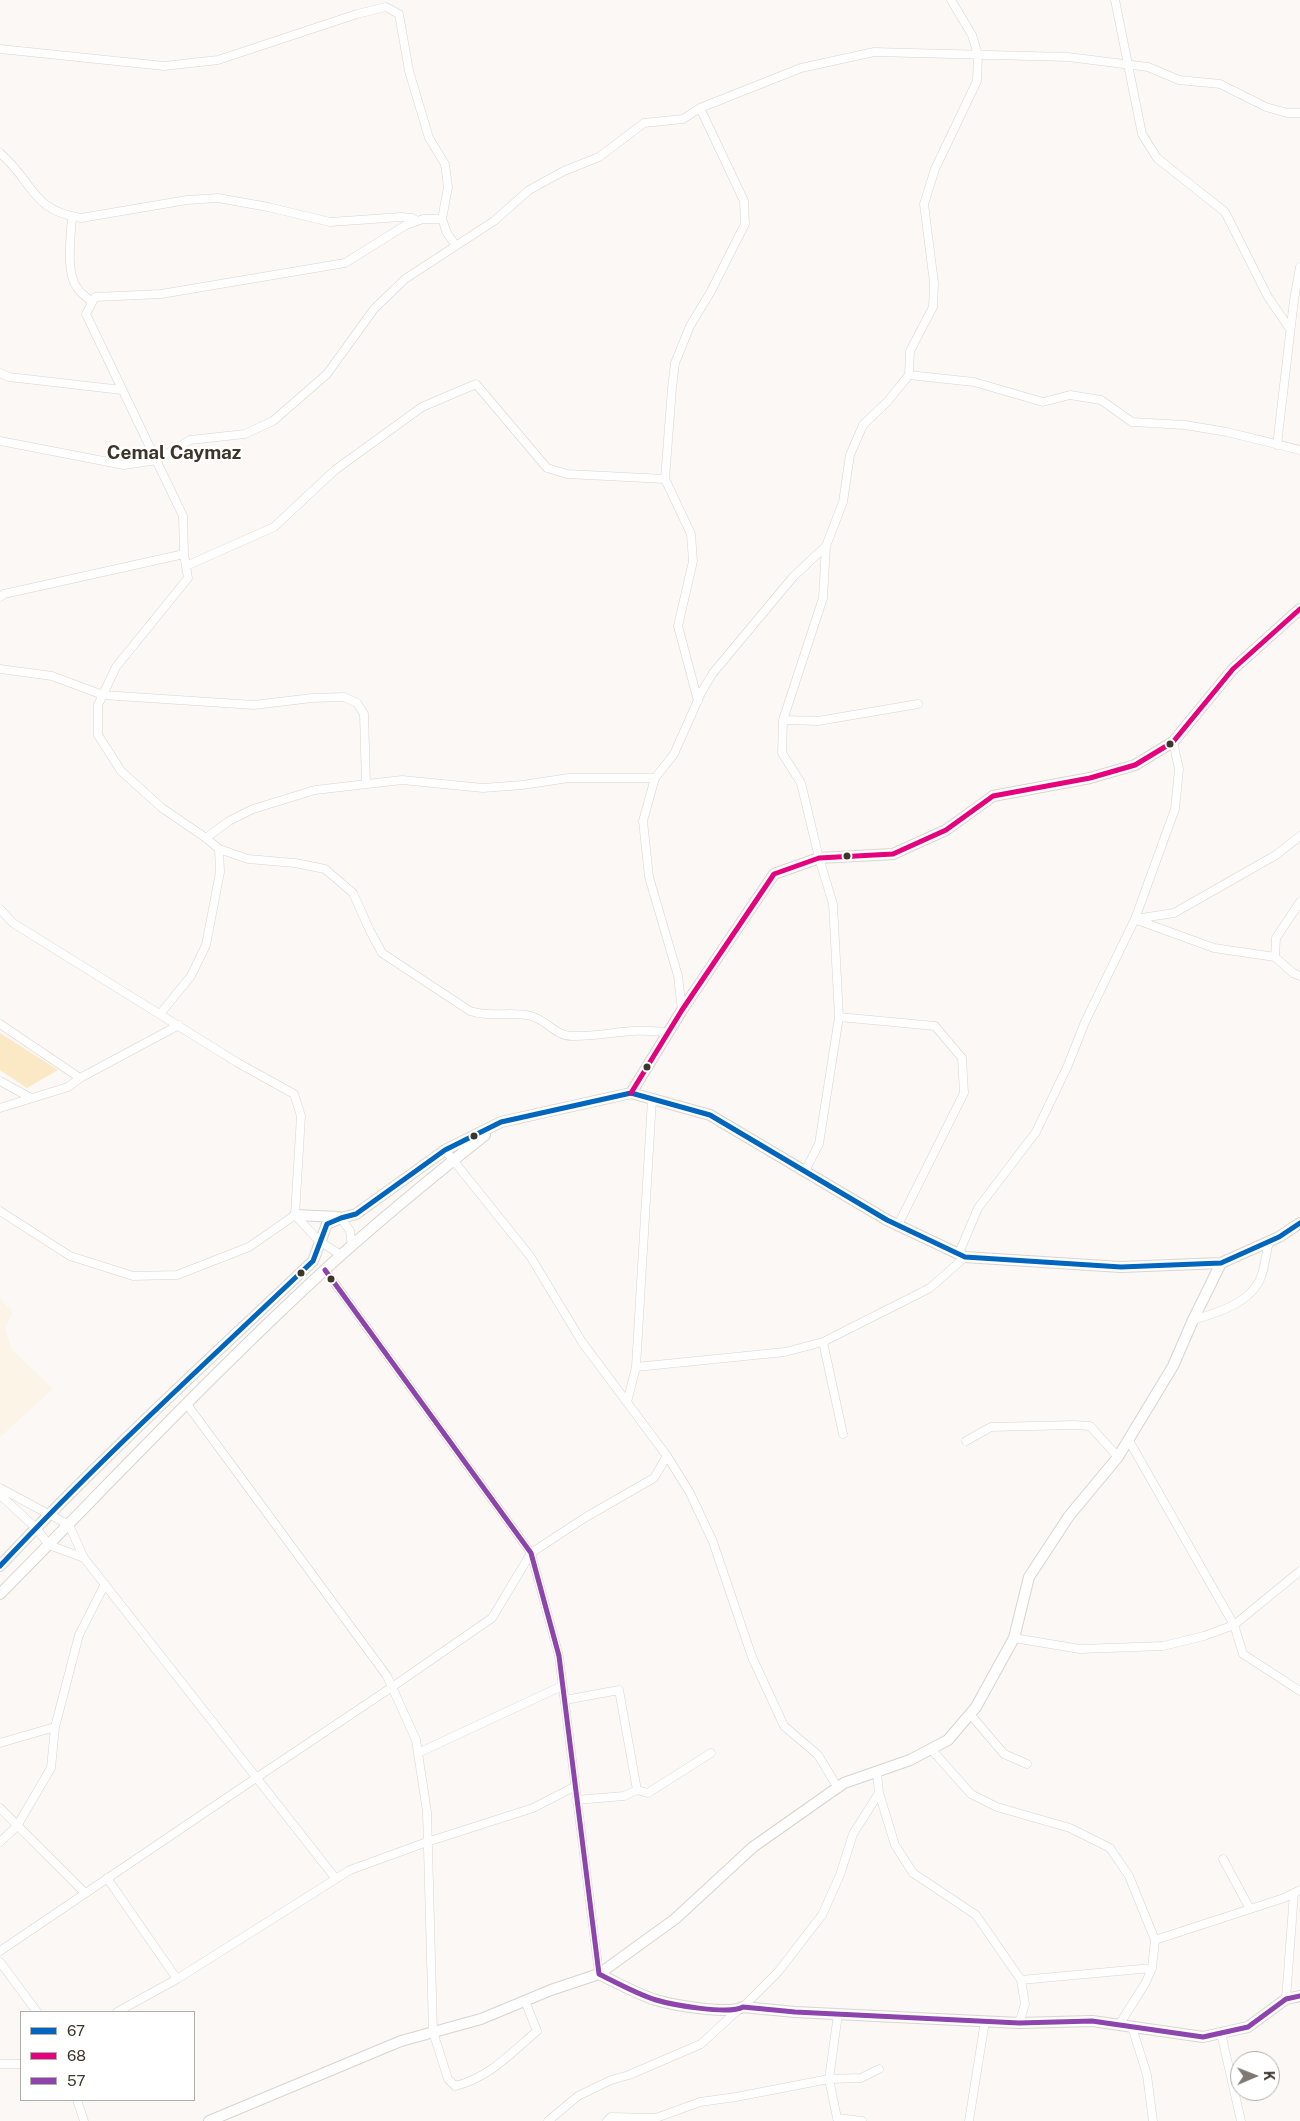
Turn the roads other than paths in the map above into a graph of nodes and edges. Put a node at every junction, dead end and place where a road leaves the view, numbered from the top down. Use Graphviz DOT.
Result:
graph roads {
  1 [pos="951,0"];
  2 [pos="1114,0"];
  3 [pos="0,49"];
  4 [pos="978,55"];
  5 [pos="1129,65"];
  6 [pos="700,108"];
  7 [pos="1300,113"];
  8 [pos="0,153"];
  9 [pos="72,216"];
  10 [pos="442,219"];
  11 [pos="417,221"];
  12 [pos="456,246"];
  13 [pos="1300,267"];
  14 [pos="92,302"];
  15 [pos="1290,329"];
  16 [pos="0,373"];
  17 [pos="909,375"];
  18 [pos="122,390"];
  19 [pos="0,441"];
  20 [pos="1276,444"];
  21 [pos="1300,450"];
  22 [pos="157,460"];
  23 [pos="665,479"];
  24 [pos="826,546"];
  25 [pos="184,554"];
  26 [pos="186,566"];
  27 [pos="0,597"];
  28 [pos="1300,609"];
  29 [pos="0,669"];
  30 [pos="103,696"];
  31 [pos="698,702"];
  32 [pos="918,704"];
  33 [pos="783,720"];
  34 [pos="1174,742"];
  35 [pos="655,778"];
  36 [pos="366,784"];
  37 [pos="1300,836"];
  38 [pos="206,838"];
  39 [pos="219,849"];
  40 [pos="819,858"];
  41 [pos="1300,902"];
  42 [pos="0,909"];
  43 [pos="1135,919"];
  44 [pos="1275,957"];
  45 [pos="1300,976"];
  46 [pos="682,1010"];
  47 [pos="160,1014"];
  48 [pos="839,1017"];
  49 [pos="0,1024"];
  50 [pos="179,1026"];
  51 [pos="668,1033"];
  52 [pos="80,1078"];
  53 [pos="0,1081"];
  54 [pos="631,1093"];
  55 [pos="31,1098"];
  56 [pos="652,1099"];
  57 [pos="0,1108"];
  58 [pos="501,1122"];
  59 [pos="444,1150"];
  60 [pos="454,1160"];
  61 [pos="805,1171"];
  62 [pos="0,1210"];
  63 [pos="295,1215"];
  64 [pos="341,1218"];
  65 [pos="1300,1223"];
  66 [pos="898,1225"];
  67 [pos="319,1241"];
  68 [pos="1269,1242"];
  69 [pos="352,1246"];
  70 [pos="341,1255"];
  71 [pos="962,1255"];
  72 [pos="1221,1263"];
  73 [pos="325,1270"];
  74 [pos="1193,1320"];
  75 [pos="823,1342"];
  76 [pos="636,1367"];
  77 [pos="627,1402"];
  78 [pos="186,1403"];
  79 [pos="844,1434"];
  80 [pos="1128,1439"];
  81 [pos="966,1441"];
  82 [pos="667,1456"];
  83 [pos="1118,1457"];
  84 [pos="0,1488"];
  85 [pos="0,1495"];
  86 [pos="49,1513"];
  87 [pos="69,1525"];
  88 [pos="36,1528"];
  89 [pos="49,1545"];
  90 [pos="531,1553"];
  91 [pos="84,1558"];
  92 [pos="0,1566"];
  93 [pos="1300,1571"];
  94 [pos="105,1584"];
  95 [pos="0,1594"];
  96 [pos="1234,1625"];
  97 [pos="1014,1638"];
  98 [pos="562,1686"];
  99 [pos="392,1688"];
  100 [pos="1300,1691"];
  101 [pos="566,1700"];
  102 [pos="970,1714"];
  103 [pos="55,1727"];
  104 [pos="0,1743"];
  105 [pos="931,1749"];
  106 [pos="711,1752"];
  107 [pos="418,1753"];
  108 [pos="1027,1764"];
  109 [pos="877,1772"];
  110 [pos="256,1778"];
  111 [pos="574,1786"];
  112 [pos="838,1788"];
  113 [pos="637,1790"];
  114 [pos="879,1793"];
  115 [pos="576,1800"];
  116 [pos="0,1808"];
  117 [pos="17,1826"];
  118 [pos="0,1842"];
  119 [pos="427,1842"];
  120 [pos="1222,1859"];
  121 [pos="107,1878"];
  122 [pos="336,1879"];
  123 [pos="1297,1892"];
  124 [pos="84,1893"];
  125 [pos="1250,1909"];
  126 [pos="1155,1940"];
  127 [pos="0,1951"];
  128 [pos="0,1962"];
  129 [pos="1152,1968"];
  130 [pos="599,1974"];
  131 [pos="177,1979"];
  132 [pos="1021,1980"];
  133 [pos="1300,1996"];
  134 [pos="1286,2000"];
  135 [pos="525,2001"];
  136 [pos="740,2009"];
  137 [pos="36,2011"];
  138 [pos="119,2011"];
  139 [pos="838,2014"];
  140 [pos="985,2021"];
  141 [pos="1019,2023"];
  142 [pos="1119,2025"];
  143 [pos="1132,2027"];
  144 [pos="433,2032"];
  145 [pos="1221,2033"];
  146 [pos="0,2064"];
  147 [pos="20,2064"];
  148 [pos="880,2068"];
  149 [pos="829,2079"];
  150 [pos="77,2101"];
  151 [pos="657,2119"];
  152 [pos="836,2120"];
  153 [pos="84,2121"];
  154 [pos="210,2121"];
  155 [pos="548,2121"];
  156 [pos="607,2121"];
  157 [pos="862,2121"];
  158 [pos="969,2121"];
  159 [pos="1153,2121"];
  160 [pos="1241,2121"];
  1 -- 4 [label="street"];
  2 -- 5 [label="street"];
  3 -- 10 [label="street"];
  4 -- 5 [label="street"];
  4 -- 6 [label="street"];
  4 -- 17 [label="street"];
  5 -- 7 [label="street"];
  5 -- 15 [label="street"];
  6 -- 12 [label="street"];
  6 -- 23 [label="street"];
  8 -- 9 [label="street"];
  9 -- 11 [label="street"];
  9 -- 14 [label="street"];
  10 -- 11 [label="street"];
  10 -- 12 [label="street"];
  11 -- 14 [label="street"];
  12 -- 22 [label="street"];
  13 -- 15 [label="street"];
  14 -- 18 [label="street"];
  15 -- 20 [label="street"];
  16 -- 18 [label="street"];
  17 -- 20 [label="street"];
  17 -- 24 [label="street"];
  18 -- 22 [label="street"];
  19 -- 22 [label="street"];
  20 -- 21 [label="street"];
  22 -- 25 [label="street"];
  23 -- 26 [label="street"];
  23 -- 31 [label="street"];
  24 -- 31 [label="street"];
  24 -- 33 [label="street"];
  25 -- 26 [label="street"];
  25 -- 27 [label="street"];
  26 -- 30 [label="street"];
  28 -- 34 [label="street"];
  29 -- 30 [label="street"];
  30 -- 36 [label="street"];
  30 -- 38 [label="street"];
  31 -- 35 [label="street"];
  32 -- 33 [label="street"];
  33 -- 40 [label="street"];
  34 -- 40 [label="street"];
  34 -- 43 [label="street"];
  35 -- 36 [label="street"];
  35 -- 46 [label="street"];
  36 -- 38 [label="street"];
  37 -- 43 [label="street"];
  38 -- 39 [label="street"];
  39 -- 47 [label="street"];
  39 -- 51 [label="street"];
  40 -- 46 [label="street"];
  40 -- 48 [label="street"];
  41 -- 44 [label="street"];
  42 -- 47 [label="street"];
  43 -- 44 [label="street"];
  43 -- 71 [label="street"];
  44 -- 45 [label="street"];
  46 -- 51 [label="street"];
  47 -- 50 [label="street"];
  48 -- 61 [label="street"];
  48 -- 66 [label="street"];
  49 -- 52 [label="street"];
  50 -- 52 [label="street"];
  50 -- 63 [label="street"];
  51 -- 54 [label="street"];
  52 -- 55 [label="street"];
  53 -- 55 [label="street"];
  54 -- 56 [label="street"];
  54 -- 58 [label="street"];
  55 -- 57 [label="street"];
  56 -- 61 [label="street"];
  56 -- 76 [label="street"];
  58 -- 59 [label="street"];
  58 -- 60 [label="street"];
  59 -- 60 [label="street"];
  59 -- 64 [label="street"];
  60 -- 69 [label="street"];
  60 -- 77 [label="street"];
  61 -- 66 [label="street"];
  62 -- 63 [label="street"];
  63 -- 64 [label="street"];
  63 -- 67 [label="street"];
  64 -- 67 [label="street"];
  64 -- 69 [label="street"];
  65 -- 68 [label="street"];
  66 -- 71 [label="street"];
  67 -- 70 [label="street"];
  67 -- 86 [label="street"];
  68 -- 72 [label="street"];
  68 -- 74 [label="street"];
  69 -- 70 [label="street"];
  70 -- 73 [label="street"];
  71 -- 72 [label="street"];
  71 -- 75 [label="street"];
  72 -- 74 [label="street"];
  73 -- 78 [label="street"];
  73 -- 90 [label="street"];
  74 -- 80 [label="street"];
  75 -- 76 [label="street"];
  75 -- 79 [label="street"];
  76 -- 77 [label="street"];
  77 -- 82 [label="street"];
  78 -- 87 [label="street"];
  78 -- 99 [label="street"];
  80 -- 83 [label="street"];
  80 -- 96 [label="street"];
  81 -- 83 [label="street"];
  82 -- 90 [label="street"];
  82 -- 112 [label="street"];
  83 -- 97 [label="street"];
  84 -- 86 [label="street"];
  85 -- 88 [label="street"];
  86 -- 87 [label="street"];
  86 -- 88 [label="street"];
  87 -- 89 [label="street"];
  87 -- 91 [label="street"];
  88 -- 89 [label="street"];
  88 -- 92 [label="street"];
  89 -- 91 [label="street"];
  89 -- 95 [label="street"];
  90 -- 98 [label="street"];
  90 -- 99 [label="street"];
  91 -- 94 [label="street"];
  93 -- 96 [label="street"];
  94 -- 103 [label="street"];
  94 -- 110 [label="street"];
  96 -- 97 [label="street"];
  96 -- 100 [label="street"];
  97 -- 102 [label="street"];
  98 -- 101 [label="street"];
  98 -- 107 [label="street"];
  99 -- 107 [label="street"];
  99 -- 110 [label="street"];
  101 -- 111 [label="street"];
  101 -- 113 [label="street"];
  102 -- 105 [label="street"];
  102 -- 108 [label="street"];
  103 -- 104 [label="street"];
  103 -- 117 [label="street"];
  105 -- 109 [label="street"];
  105 -- 126 [label="street"];
  106 -- 113 [label="street"];
  107 -- 119 [label="street"];
  109 -- 112 [label="street"];
  109 -- 114 [label="street"];
  110 -- 121 [label="street"];
  110 -- 122 [label="street"];
  111 -- 115 [label="street"];
  111 -- 119 [label="street"];
  112 -- 130 [label="street"];
  113 -- 115 [label="street"];
  114 -- 132 [label="street"];
  114 -- 136 [label="street"];
  115 -- 130 [label="street"];
  116 -- 117 [label="street"];
  117 -- 118 [label="street"];
  117 -- 124 [label="street"];
  119 -- 122 [label="street"];
  119 -- 144 [label="street"];
  120 -- 125 [label="street"];
  121 -- 124 [label="street"];
  121 -- 131 [label="street"];
  122 -- 131 [label="street"];
  123 -- 125 [label="street"];
  123 -- 134 [label="street"];
  124 -- 127 [label="street"];
  125 -- 126 [label="street"];
  126 -- 129 [label="street"];
  128 -- 137 [label="street"];
  129 -- 132 [label="street"];
  129 -- 142 [label="street"];
  130 -- 135 [label="street"];
  130 -- 136 [label="street"];
  131 -- 138 [label="street"];
  132 -- 141 [label="street"];
  133 -- 134 [label="street"];
  134 -- 145 [label="street"];
  135 -- 144 [label="street"];
  135 -- 144 [label="street"];
  136 -- 139 [label="street"];
  136 -- 155 [label="street"];
  139 -- 140 [label="street"];
  139 -- 149 [label="street"];
  140 -- 141 [label="street"];
  140 -- 158 [label="street"];
  141 -- 142 [label="street"];
  142 -- 143 [label="street"];
  143 -- 145 [label="street"];
  143 -- 159 [label="street"];
  144 -- 154 [label="street"];
  145 -- 160 [label="street"];
  146 -- 147 [label="street"];
  148 -- 149 [label="street"];
  149 -- 151 [label="street"];
  149 -- 152 [label="street"];
  150 -- 153 [label="street"];
  151 -- 156 [label="street"];
  152 -- 157 [label="street"];
}
